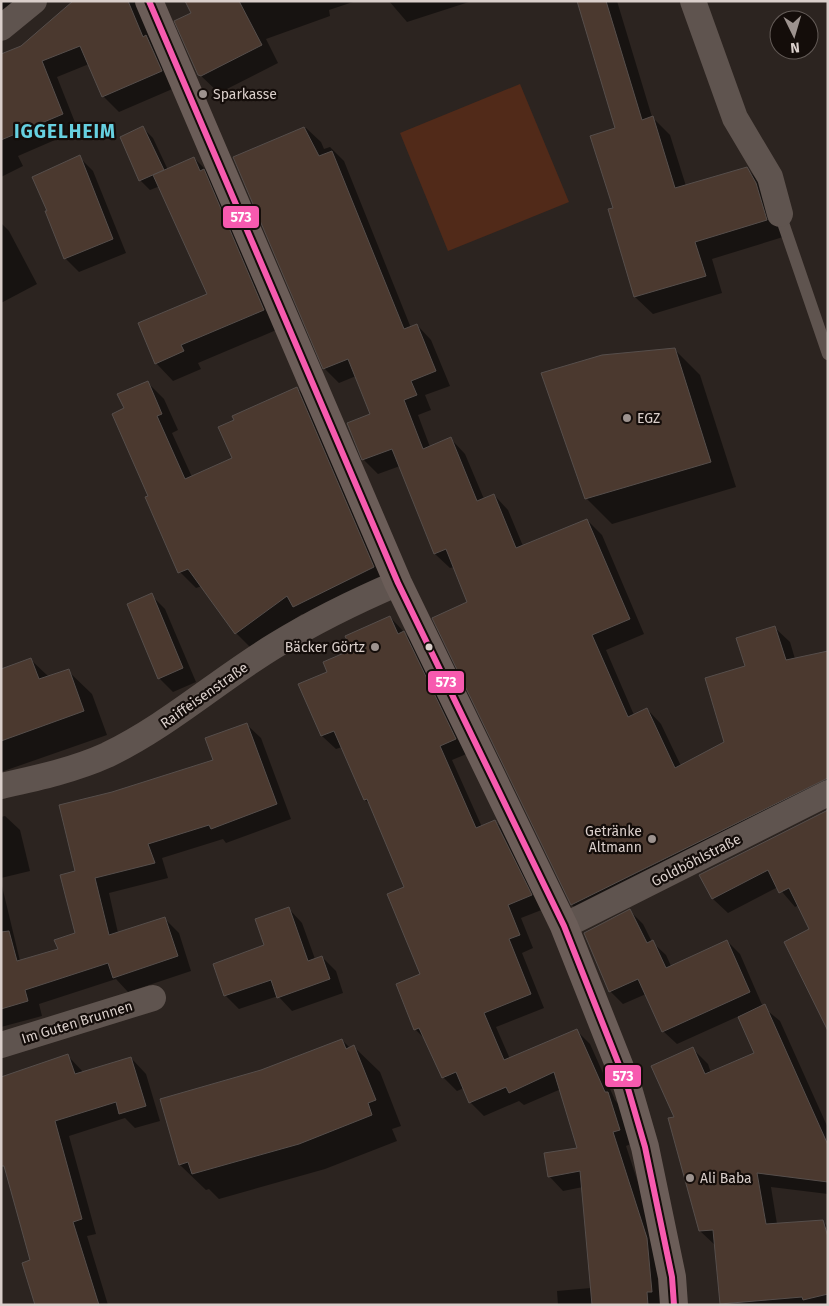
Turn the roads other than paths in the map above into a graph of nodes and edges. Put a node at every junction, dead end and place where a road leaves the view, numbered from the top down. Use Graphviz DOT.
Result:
graph roads {
  1 [pos="34,1"];
  2 [pos="149,1"];
  3 [pos="693,1"];
  4 [pos="1,28"];
  5 [pos="780,214"];
  6 [pos="828,354"];
  7 [pos="398,583"];
  8 [pos="1,786"];
  9 [pos="828,793"];
  10 [pos="564,926"];
  11 [pos="153,998"];
  12 [pos="1,1045"];
  13 [pos="674,1305"];
  1 -- 4 [label="street"];
  2 -- 7 [label="main road"];
  3 -- 5 [label="street"];
  5 -- 6 [label="lane"];
  7 -- 8 [label="street, Raiffeisenstraße"];
  7 -- 10 [label="main road"];
  9 -- 10 [label="street, Goldböhlstraße"];
  10 -- 13 [label="main road"];
  11 -- 12 [label="street, Im Guten Brunnen"];
}
